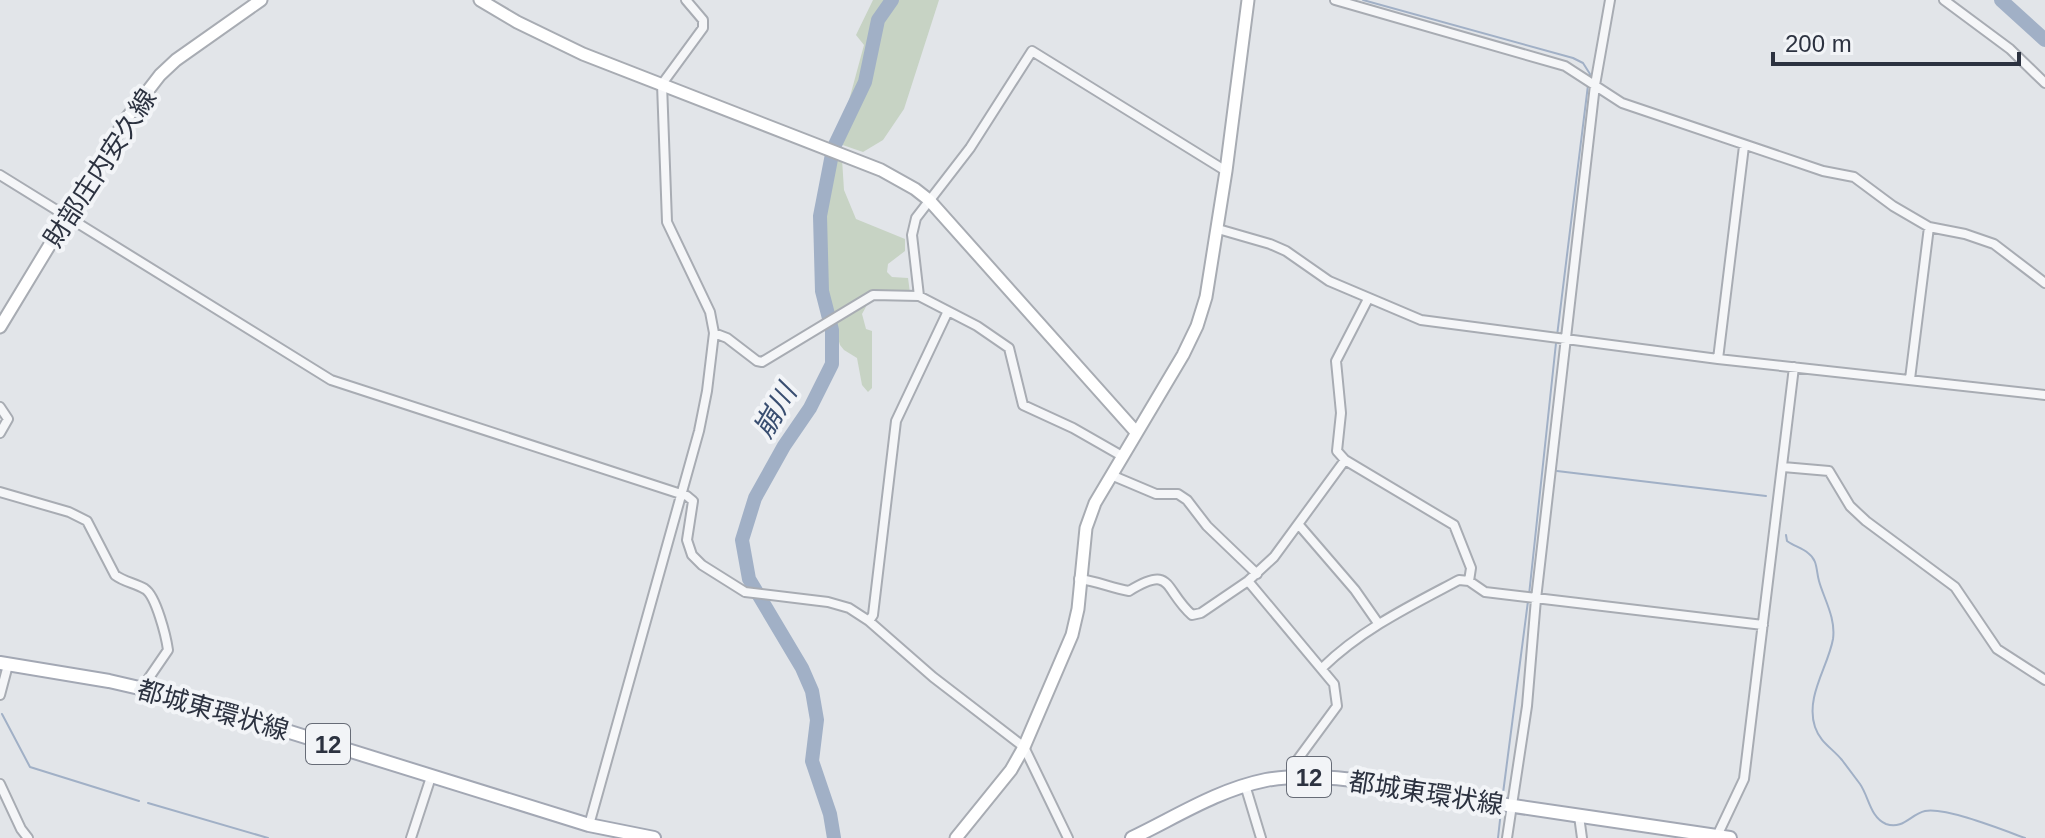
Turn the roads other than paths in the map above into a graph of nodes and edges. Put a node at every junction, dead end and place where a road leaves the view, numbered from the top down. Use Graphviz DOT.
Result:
graph roads {
  1 [pos="261,0"];
  2 [pos="480,0"];
  3 [pos="686,0"];
  4 [pos="1248,0"];
  5 [pos="1335,0"];
  6 [pos="1610,0"];
  7 [pos="1944,0"];
  8 [pos="2045,83"];
  9 [pos="662,84"];
  10 [pos="1595,85"];
  11 [pos="1744,146"];
  12 [pos="1226,171"];
  13 [pos="0,175"];
  14 [pos="929,200"];
  15 [pos="67,217"];
  16 [pos="1929,227"];
  17 [pos="1218,229"];
  18 [pos="2045,283"];
  19 [pos="919,296"];
  20 [pos="1368,299"];
  21 [pos="948,311"];
  22 [pos="0,327"];
  23 [pos="714,333"];
  24 [pos="1566,340"];
  25 [pos="1718,359"];
  26 [pos="1794,367"];
  27 [pos="1910,379"];
  28 [pos="2045,395"];
  29 [pos="0,407"];
  30 [pos="1136,432"];
  31 [pos="0,433"];
  32 [pos="1122,456"];
  33 [pos="1345,460"];
  34 [pos="1783,467"];
  35 [pos="1111,475"];
  36 [pos="0,492"];
  37 [pos="680,495"];
  38 [pos="1299,525"];
  39 [pos="1257,574"];
  40 [pos="1079,579"];
  41 [pos="1248,581"];
  42 [pos="1469,581"];
  43 [pos="1536,599"];
  44 [pos="869,621"];
  45 [pos="1378,623"];
  46 [pos="1763,625"];
  47 [pos="4,664"];
  48 [pos="1322,668"];
  49 [pos="2045,680"];
  50 [pos="142,688"];
  51 [pos="0,695"];
  52 [pos="1024,747"];
  53 [pos="1294,776"];
  54 [pos="431,777"];
  55 [pos="0,784"];
  56 [pos="1245,785"];
  57 [pos="1504,805"];
  58 [pos="1579,816"];
  59 [pos="589,825"];
  60 [pos="1723,837"];
  61 [pos="28,838"];
  62 [pos="411,838"];
  63 [pos="586,838"];
  64 [pos="654,838"];
  65 [pos="956,838"];
  66 [pos="1068,838"];
  67 [pos="1132,838"];
  68 [pos="1261,838"];
  69 [pos="1507,838"];
  70 [pos="1582,838"];
  1 -- 15 [label="street, 財部庄内安久線"];
  2 -- 9 [label="street"];
  3 -- 9 [label="street"];
  4 -- 12 [label="street"];
  5 -- 10 [label="street"];
  6 -- 10 [label="street"];
  7 -- 8 [label="street"];
  9 -- 14 [label="street"];
  9 -- 23 [label="street"];
  10 -- 11 [label="street"];
  10 -- 24 [label="street"];
  11 -- 16 [label="street"];
  11 -- 25 [label="street"];
  12 -- 14 [label="street"];
  12 -- 17 [label="street"];
  13 -- 15 [label="street"];
  14 -- 19 [label="street"];
  14 -- 30 [label="street"];
  15 -- 22 [label="street, 財部庄内安久線"];
  15 -- 37 [label="street"];
  16 -- 18 [label="street"];
  16 -- 27 [label="street"];
  17 -- 20 [label="street"];
  17 -- 30 [label="street"];
  19 -- 21 [label="street"];
  19 -- 23 [label="street"];
  20 -- 24 [label="street"];
  20 -- 33 [label="street"];
  21 -- 32 [label="street"];
  21 -- 44 [label="street"];
  23 -- 37 [label="street"];
  24 -- 25 [label="street"];
  24 -- 43 [label="street"];
  25 -- 26 [label="street"];
  26 -- 27 [label="street"];
  26 -- 34 [label="street"];
  27 -- 28 [label="street"];
  29 -- 31 [label="street"];
  30 -- 32 [label="street"];
  32 -- 35 [label="street"];
  33 -- 38 [label="street"];
  33 -- 42 [label="street"];
  34 -- 46 [label="street"];
  34 -- 49 [label="street"];
  35 -- 39 [label="street"];
  35 -- 40 [label="street"];
  36 -- 50 [label="street"];
  37 -- 44 [label="street"];
  37 -- 59 [label="street"];
  38 -- 39 [label="street"];
  38 -- 45 [label="street"];
  39 -- 41 [label="street"];
  40 -- 41 [label="street"];
  40 -- 52 [label="street"];
  41 -- 48 [label="street"];
  42 -- 43 [label="street"];
  42 -- 45 [label="street"];
  43 -- 46 [label="street"];
  43 -- 57 [label="street"];
  44 -- 52 [label="street"];
  45 -- 48 [label="street"];
  46 -- 60 [label="street"];
  47 -- 50 [label="main road, 都城東環状線 / 12"];
  47 -- 51 [label="street"];
  48 -- 53 [label="street"];
  50 -- 54 [label="main road, 都城東環状線 / 12"];
  52 -- 65 [label="street"];
  52 -- 66 [label="street"];
  53 -- 56 [label="main road, 都城東環状線 / 12"];
  53 -- 57 [label="main road, 都城東環状線 / 12"];
  54 -- 59 [label="main road, 都城東環状線 / 12"];
  54 -- 62 [label="street"];
  55 -- 61 [label="street"];
  56 -- 67 [label="main road, 都城東環状線 / 12"];
  56 -- 68 [label="street"];
  57 -- 58 [label="main road, 都城東環状線 / 12"];
  57 -- 69 [label="street"];
  58 -- 60 [label="main road, 都城東環状線 / 12"];
  58 -- 70 [label="street"];
  59 -- 63 [label="street"];
  59 -- 64 [label="main road, 都城東環状線 / 12"];
}
